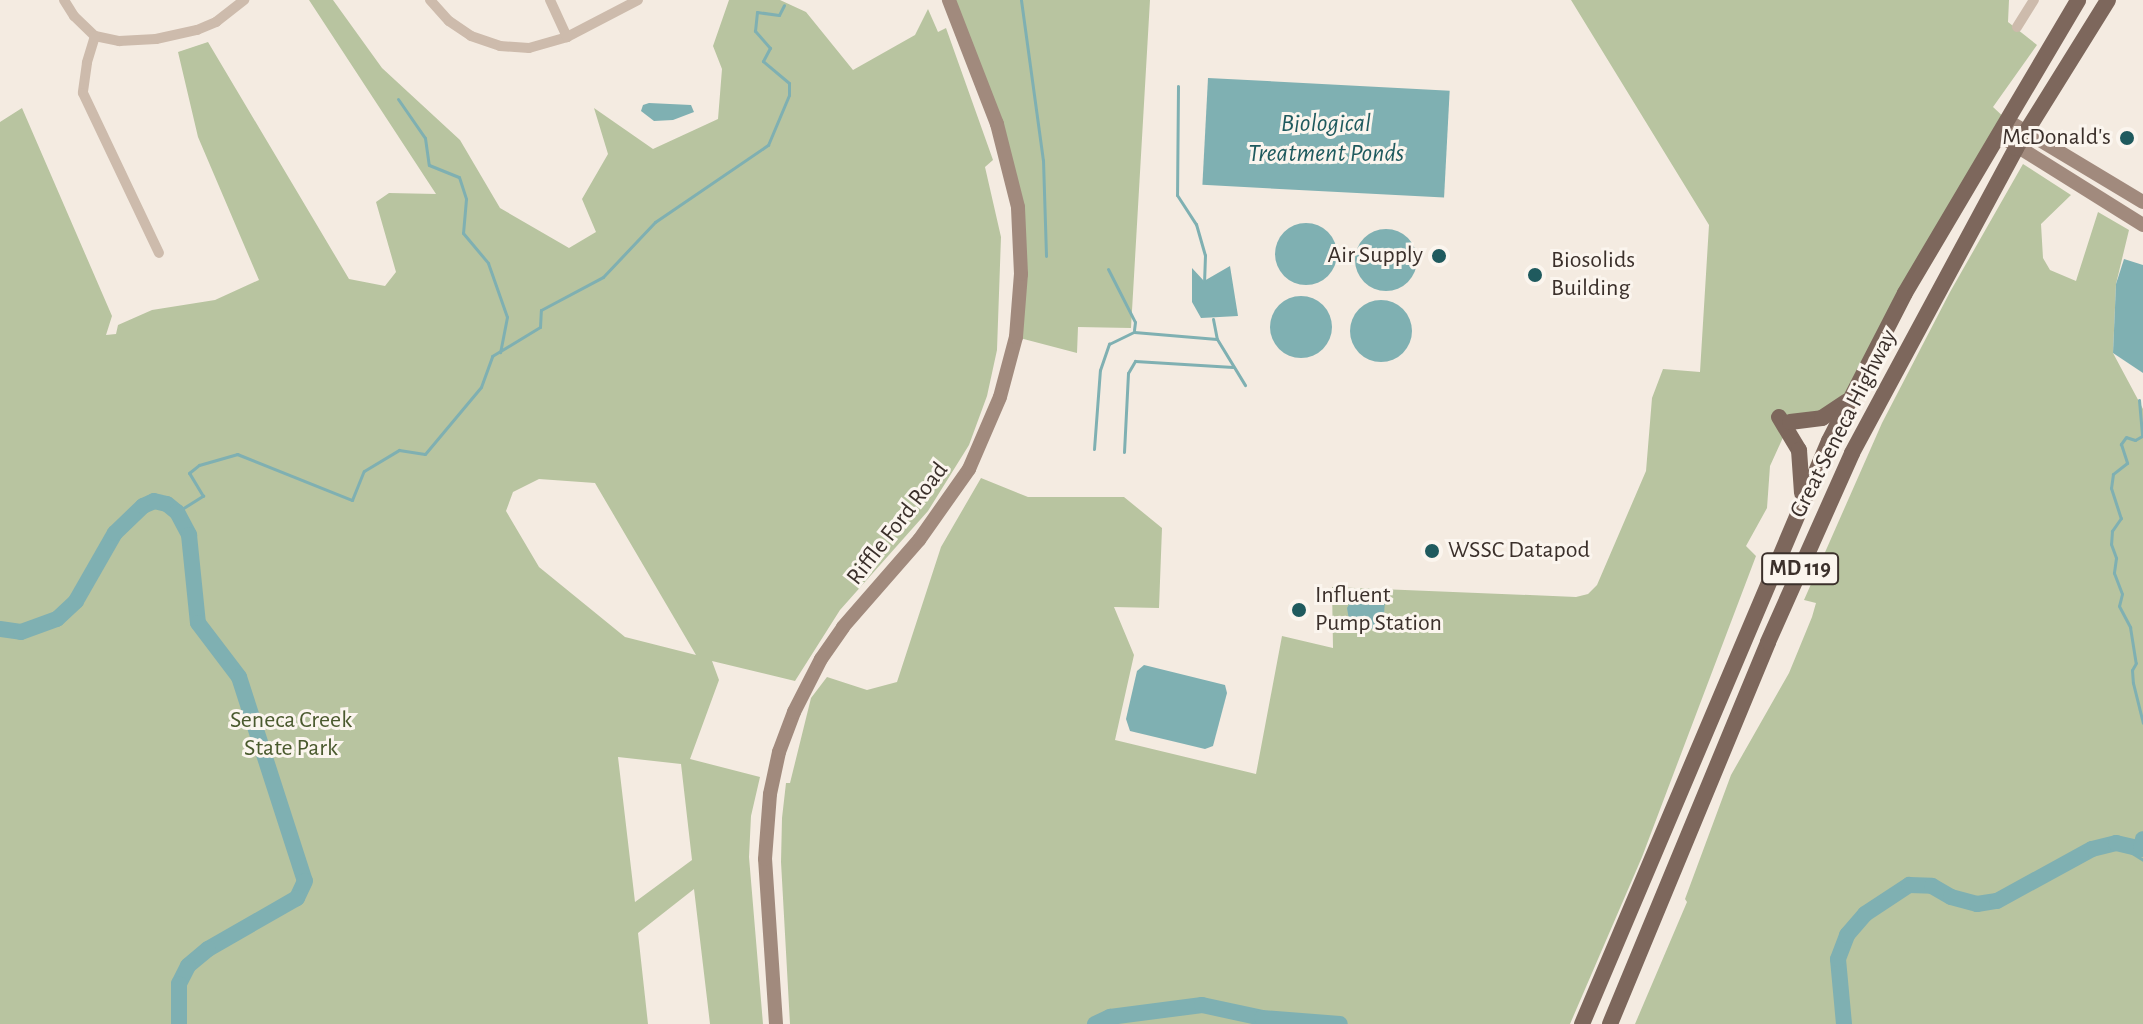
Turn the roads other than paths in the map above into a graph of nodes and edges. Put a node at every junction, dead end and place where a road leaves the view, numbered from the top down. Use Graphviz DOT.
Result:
graph roads {
  1 [pos="64,0"];
  2 [pos="244,0"];
  3 [pos="430,0"];
  4 [pos="550,0"];
  5 [pos="638,0"];
  6 [pos="949,0"];
  7 [pos="2034,0"];
  8 [pos="2078,0"];
  9 [pos="2108,0"];
  10 [pos="2017,27"];
  11 [pos="95,36"];
  12 [pos="567,37"];
  13 [pos="2003,128"];
  14 [pos="2027,132"];
  15 [pos="2016,148"];
  16 [pos="2143,202"];
  17 [pos="2143,225"];
  18 [pos="159,253"];
  19 [pos="1852,395"];
  20 [pos="1800,508"];
  21 [pos="776,1024"];
  22 [pos="1582,1024"];
  23 [pos="1610,1024"];
  1 -- 11 [label="street"];
  2 -- 11 [label="street"];
  3 -- 12 [label="street"];
  4 -- 12 [label="street"];
  5 -- 12 [label="street"];
  6 -- 21 [label="street, Riffle Ford Road"];
  7 -- 10 [label="street"];
  8 -- 13 [label="main road, Great Seneca Highway / MD 119"];
  9 -- 14 [label="main road, Great Seneca Highway / MD 119"];
  11 -- 18 [label="street"];
  13 -- 14 [label="street"];
  13 -- 15 [label="street"];
  13 -- 19 [label="main road, Great Seneca Highway / MD 119"];
  14 -- 15 [label="main road, Great Seneca Highway / MD 119"];
  14 -- 16 [label="street"];
  15 -- 17 [label="street"];
  15 -- 23 [label="main road, Great Seneca Highway / MD 119"];
  19 -- 20 [label="main road, Great Seneca Highway / MD 119"];
  19 -- 20 [label="main road"];
  20 -- 22 [label="main road, Great Seneca Highway / MD 119"];
}
